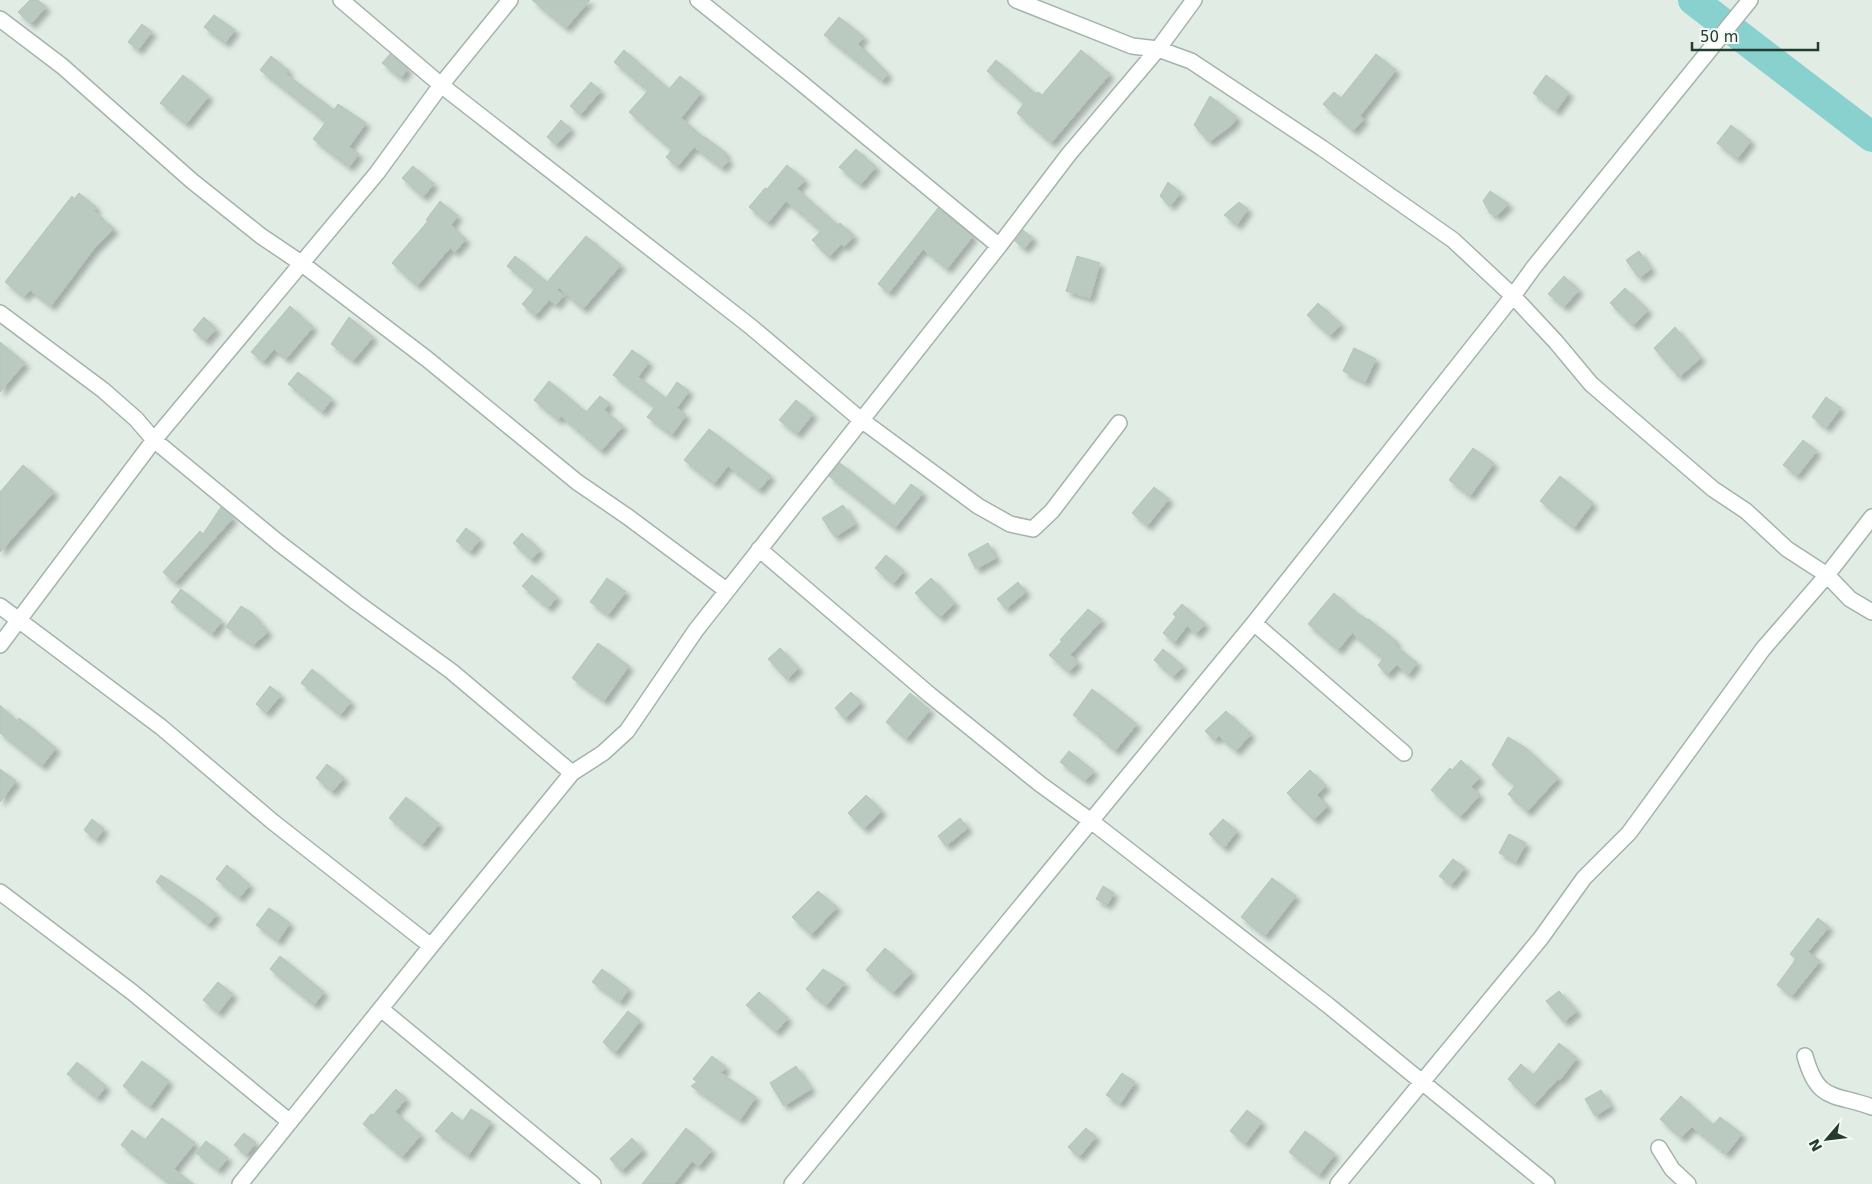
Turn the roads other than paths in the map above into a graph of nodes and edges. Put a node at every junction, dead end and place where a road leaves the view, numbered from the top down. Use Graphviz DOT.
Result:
graph roads {
  1 [pos="341,0"];
  2 [pos="510,0"];
  3 [pos="698,0"];
  4 [pos="1016,0"];
  5 [pos="1194,0"];
  6 [pos="1750,0"];
  7 [pos="0,19"];
  8 [pos="1158,50"];
  9 [pos="441,85"];
  10 [pos="999,246"];
  11 [pos="301,263"];
  12 [pos="1513,296"];
  13 [pos="0,314"];
  14 [pos="860,419"];
  15 [pos="1120,423"];
  16 [pos="154,440"];
  17 [pos="1872,517"];
  18 [pos="759,549"];
  19 [pos="1827,575"];
  20 [pos="726,590"];
  21 [pos="0,606"];
  22 [pos="1872,612"];
  23 [pos="19,621"];
  24 [pos="1254,623"];
  25 [pos="0,645"];
  26 [pos="1404,753"];
  27 [pos="572,773"];
  28 [pos="1091,821"];
  29 [pos="0,892"];
  30 [pos="431,946"];
  31 [pos="381,1009"];
  32 [pos="1805,1056"];
  33 [pos="1422,1083"];
  34 [pos="1872,1107"];
  35 [pos="290,1122"];
  36 [pos="1659,1148"];
  37 [pos="242,1183"];
  38 [pos="593,1184"];
  39 [pos="792,1184"];
  40 [pos="1338,1184"];
  41 [pos="1547,1184"];
  42 [pos="1688,1184"];
  1 -- 9 [label="street"];
  2 -- 9 [label="street"];
  3 -- 10 [label="street"];
  4 -- 8 [label="street"];
  5 -- 8 [label="street"];
  6 -- 12 [label="street"];
  7 -- 11 [label="street"];
  8 -- 10 [label="street"];
  8 -- 12 [label="street"];
  9 -- 11 [label="street"];
  9 -- 14 [label="street"];
  10 -- 14 [label="street"];
  11 -- 16 [label="street"];
  11 -- 20 [label="street"];
  12 -- 19 [label="street"];
  12 -- 24 [label="street"];
  13 -- 16 [label="street"];
  14 -- 15 [label="street"];
  14 -- 18 [label="street"];
  16 -- 23 [label="street"];
  16 -- 27 [label="street"];
  17 -- 19 [label="street"];
  18 -- 20 [label="street"];
  18 -- 28 [label="street"];
  19 -- 22 [label="street"];
  19 -- 33 [label="street"];
  20 -- 27 [label="street"];
  21 -- 23 [label="street"];
  23 -- 25 [label="street"];
  23 -- 30 [label="street"];
  24 -- 26 [label="street"];
  24 -- 28 [label="street"];
  27 -- 30 [label="street"];
  28 -- 33 [label="street"];
  28 -- 39 [label="street"];
  29 -- 35 [label="street"];
  30 -- 31 [label="street"];
  31 -- 35 [label="street"];
  31 -- 38 [label="street"];
  32 -- 34 [label="street"];
  33 -- 40 [label="street"];
  33 -- 41 [label="street"];
  35 -- 37 [label="street"];
  36 -- 42 [label="street"];
}
